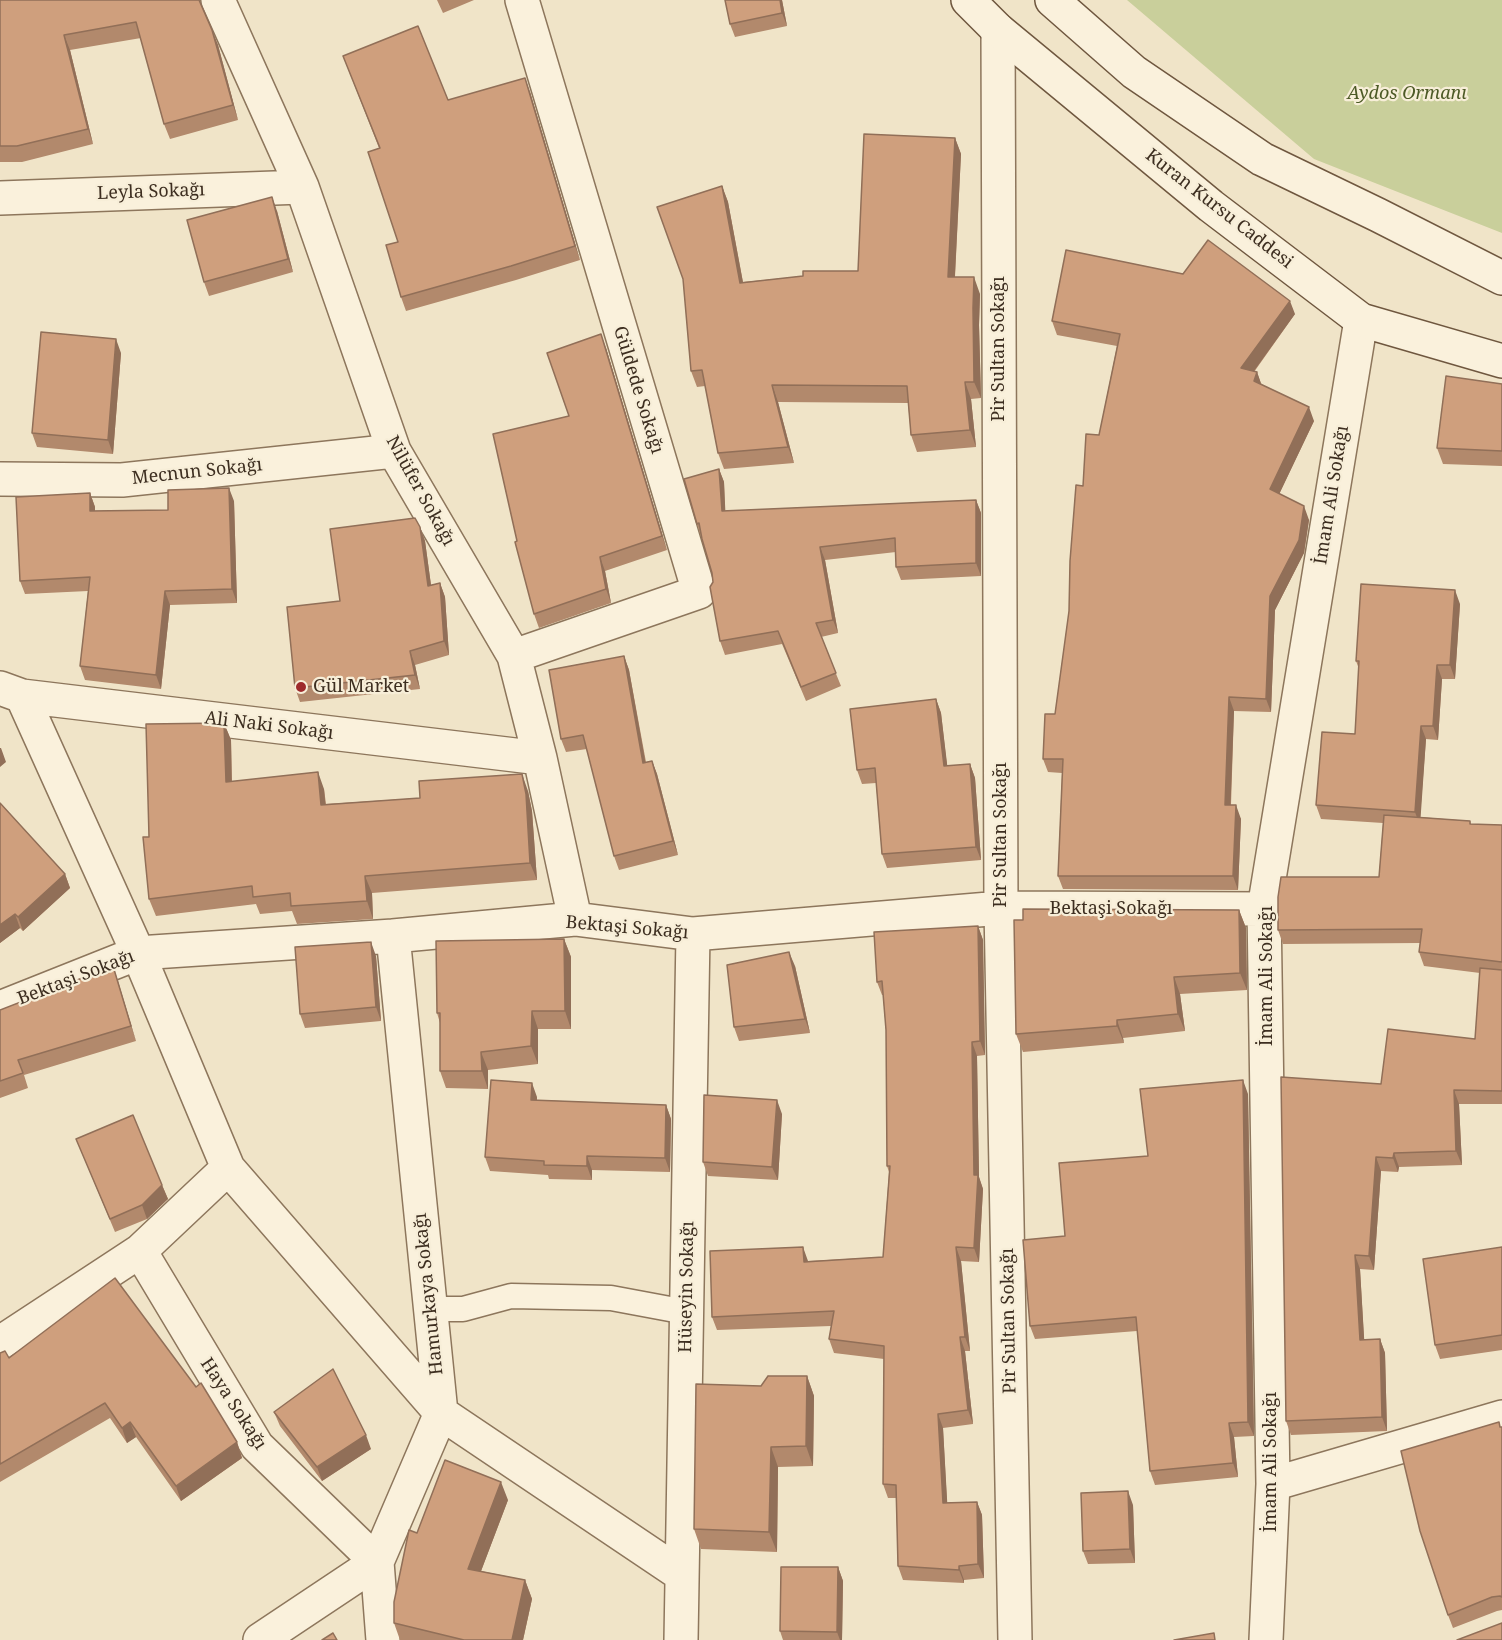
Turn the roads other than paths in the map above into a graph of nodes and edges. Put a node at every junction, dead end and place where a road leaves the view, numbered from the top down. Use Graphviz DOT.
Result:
graph roads {
  1 [pos="218,0"];
  2 [pos="522,0"];
  3 [pos="968,0"];
  4 [pos="1052,0"];
  5 [pos="998,30"];
  6 [pos="302,186"];
  7 [pos="0,198"];
  8 [pos="1502,278"];
  9 [pos="1361,320"];
  10 [pos="1502,361"];
  11 [pos="394,451"];
  12 [pos="0,478"];
  13 [pos="514,656"];
  14 [pos="11,692"];
  15 [pos="540,758"];
  16 [pos="1001,908"];
  17 [pos="1264,909"];
  18 [pos="575,919"];
  19 [pos="693,934"];
  20 [pos="393,936"];
  21 [pos="138,953"];
  22 [pos="0,1008"];
  23 [pos="228,1168"];
  24 [pos="140,1251"];
  25 [pos="430,1309"];
  26 [pos="686,1312"];
  27 [pos="0,1343"];
  28 [pos="441,1413"];
  29 [pos="1502,1417"];
  30 [pos="1273,1484"];
  31 [pos="377,1562"];
  32 [pos="682,1575"];
  33 [pos="260,1640"];
  34 [pos="383,1640"];
  35 [pos="681,1640"];
  36 [pos="1015,1640"];
  37 [pos="1266,1640"];
  1 -- 6 [label="street, Nilüfer Sokağı"];
  2 -- 13 [label="street, Güldede Sokağı"];
  3 -- 5 [label="street, Kuran Kursu Caddesi"];
  4 -- 8 [label="street"];
  5 -- 9 [label="street, Kuran Kursu Caddesi"];
  5 -- 16 [label="street, Pir Sultan Sokağı"];
  6 -- 7 [label="street, Leyla Sokağı"];
  6 -- 11 [label="street, Nilüfer Sokağı"];
  9 -- 10 [label="street, Kuran Kursu Caddesi"];
  9 -- 17 [label="street, İmam Ali Sokağı"];
  11 -- 12 [label="street, Mecnun Sokağı"];
  11 -- 13 [label="street, Nilüfer Sokağı"];
  13 -- 15 [label="street, Nilüfer Sokağı"];
  14 -- 15 [label="street, Ali Naki Sokağı"];
  14 -- 21 [label="street"];
  15 -- 18 [label="street, Nilüfer Sokağı"];
  16 -- 17 [label="street, Bektaşi Sokağı"];
  16 -- 19 [label="street, Bektaşi Sokağı"];
  16 -- 36 [label="street, Pir Sultan Sokağı"];
  17 -- 30 [label="street, İmam Ali Sokağı"];
  18 -- 19 [label="street, Bektaşi Sokağı"];
  18 -- 20 [label="street, Bektaşi Sokağı"];
  19 -- 26 [label="street, Hüseyin Sokağı"];
  20 -- 21 [label="street, Bektaşi Sokağı"];
  20 -- 25 [label="street, Hamurkaya Sokağı"];
  21 -- 22 [label="street, Bektaşi Sokağı"];
  21 -- 23 [label="street"];
  23 -- 24 [label="street"];
  23 -- 28 [label="street"];
  24 -- 27 [label="street"];
  24 -- 31 [label="street, Haya Sokağı"];
  25 -- 26 [label="lane"];
  25 -- 28 [label="street, Hamurkaya Sokağı"];
  26 -- 32 [label="street, Hüseyin Sokağı"];
  28 -- 31 [label="street, Hamurkaya Sokağı"];
  28 -- 32 [label="street"];
  29 -- 30 [label="street"];
  30 -- 37 [label="street, İmam Ali Sokağı"];
  31 -- 33 [label="street"];
  31 -- 34 [label="street, Hamurkaya Sokağı"];
  32 -- 35 [label="street, Hüseyin Sokağı"];
}
